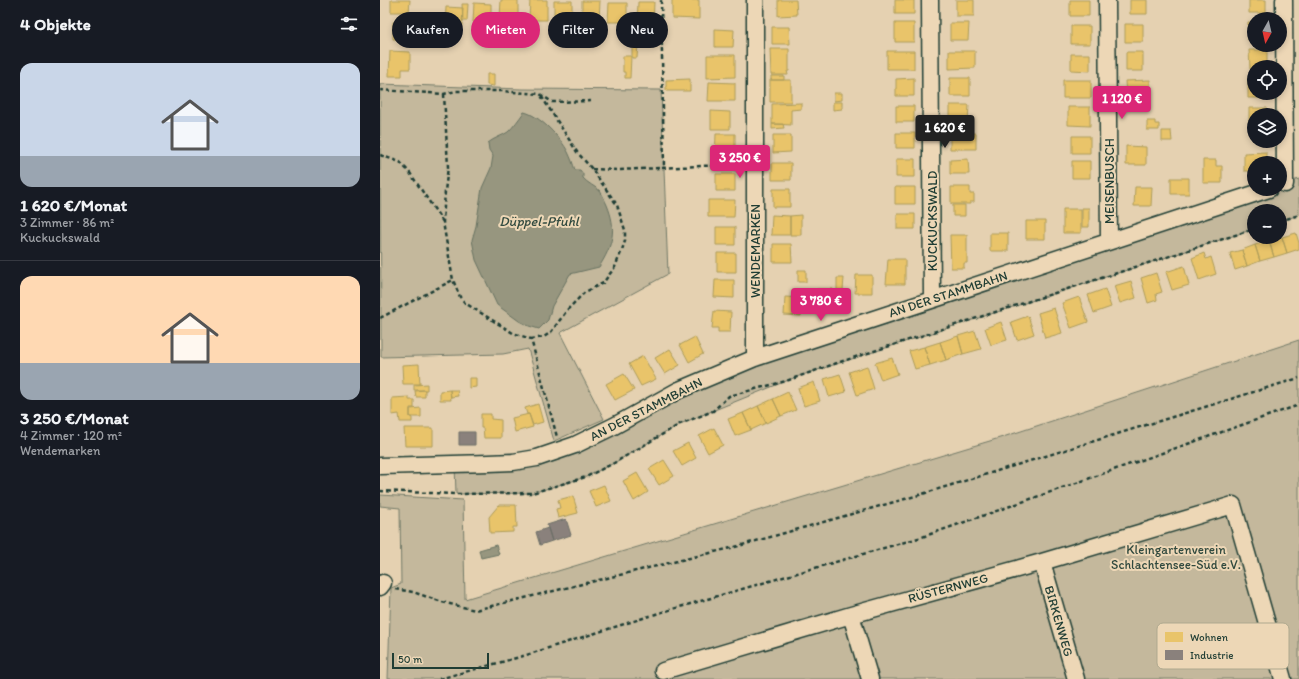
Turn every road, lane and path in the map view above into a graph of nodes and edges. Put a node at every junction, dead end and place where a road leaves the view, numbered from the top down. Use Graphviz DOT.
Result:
graph roads {
  1 [pos="661,0"];
  2 [pos="755,0"];
  3 [pos="930,0"];
  4 [pos="1107,0"];
  5 [pos="1284,0"];
  6 [pos="380,90"];
  7 [pos="444,94"];
  8 [pos="540,94"];
  9 [pos="592,101"];
  10 [pos="380,155"];
  11 [pos="747,164"];
  12 [pos="664,167"];
  13 [pos="592,169"];
  14 [pos="1288,183"];
  15 [pos="1248,196"];
  16 [pos="1299,215"];
  17 [pos="1287,219"];
  18 [pos="443,222"];
  19 [pos="1247,231"];
  20 [pos="1110,241"];
  21 [pos="453,280"];
  22 [pos="932,299"];
  23 [pos="380,318"];
  24 [pos="531,339"];
  25 [pos="755,358"];
  26 [pos="1299,378"];
  27 [pos="1299,405"];
  28 [pos="561,450"];
  29 [pos="380,466"];
  30 [pos="380,491"];
  31 [pos="1042,562"];
  32 [pos="381,586"];
  33 [pos="851,615"];
  34 [pos="1267,623"];
  35 [pos="1280,669"];
  36 [pos="662,671"];
  37 [pos="439,679"];
  38 [pos="870,679"];
  39 [pos="1076,679"];
  40 [pos="1283,679"];
  1 -- 12 [label="path"];
  2 -- 25 [label="street, WENDEMARKEN"];
  3 -- 22 [label="street, KUCKUCKSWALD"];
  4 -- 20 [label="street, MEISENBUSCH"];
  5 -- 14 [label="street"];
  6 -- 7 [label="path"];
  7 -- 8 [label="path"];
  7 -- 18 [label="path"];
  8 -- 9 [label="path"];
  8 -- 13 [label="path"];
  10 -- 18 [label="path"];
  11 -- 12 [label="path"];
  12 -- 13 [label="path"];
  13 -- 24 [label="path"];
  15 -- 20 [label="street, AN DER STAMMBAHN"];
  16 -- 17 [label="path"];
  18 -- 21 [label="path"];
  19 -- 30 [label="path"];
  20 -- 22 [label="street, AN DER STAMMBAHN"];
  21 -- 23 [label="path"];
  21 -- 24 [label="path"];
  22 -- 25 [label="street, AN DER STAMMBAHN"];
  24 -- 28 [label="path"];
  25 -- 28 [label="street, AN DER STAMMBAHN"];
  26 -- 32 [label="path"];
  27 -- 37 [label="path"];
  28 -- 29 [label="street, AN DER STAMMBAHN"];
  31 -- 33 [label="street, RÜSTERNWEG"];
  31 -- 34 [label="street, RÜSTERNWEG"];
  31 -- 39 [label="street, BIRKENWEG"];
  33 -- 36 [label="street, RÜSTERNWEG"];
  33 -- 38 [label="street"];
  35 -- 40 [label="street, RÜSTERNWEG"];
}
